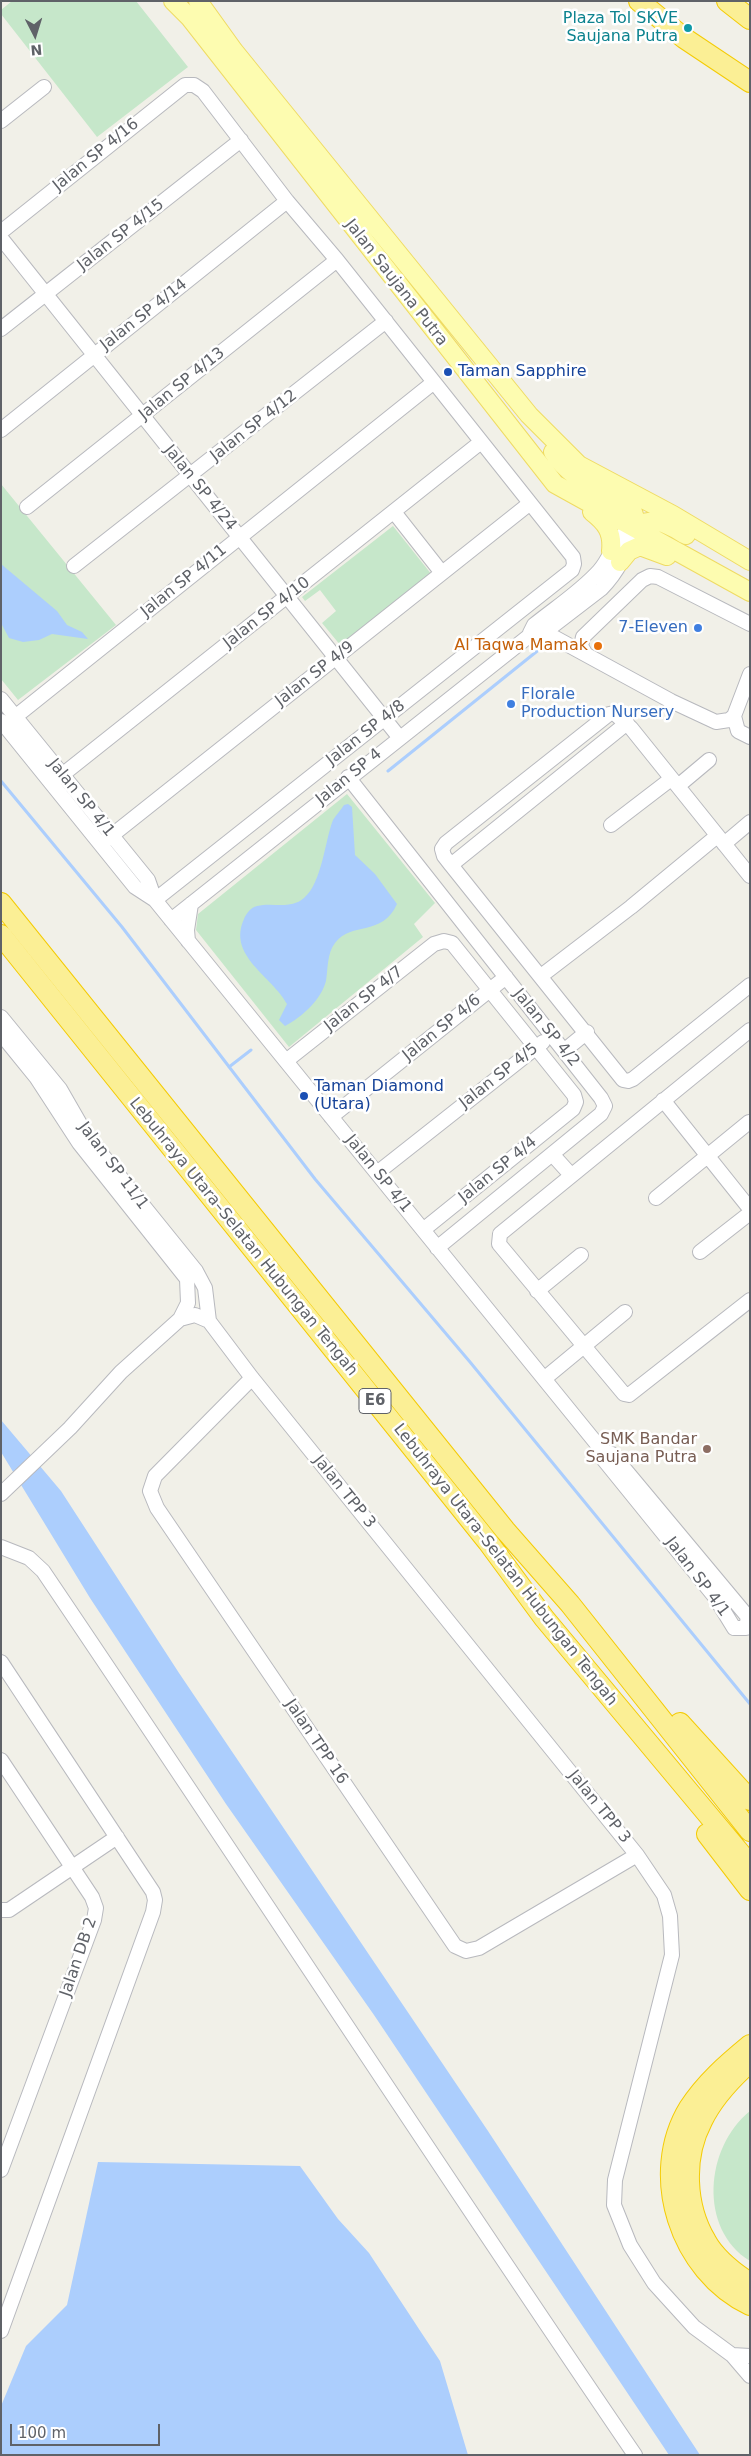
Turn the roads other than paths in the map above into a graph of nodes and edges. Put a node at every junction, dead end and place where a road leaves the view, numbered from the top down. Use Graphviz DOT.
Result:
graph roads {
  1 [pos="173,1"];
  2 [pos="178,1"];
  3 [pos="198,1"];
  4 [pos="639,1"];
  5 [pos="727,1"];
  6 [pos="190,18"];
  7 [pos="750,19"];
  8 [pos="750,82"];
  9 [pos="44,87"];
  10 [pos="1,121"];
  11 [pos="241,140"];
  12 [pos="287,201"];
  13 [pos="1,232"];
  14 [pos="1,238"];
  15 [pos="337,260"];
  16 [pos="46,294"];
  17 [pos="386,321"];
  18 [pos="1,329"];
  19 [pos="94,354"];
  20 [pos="434,382"];
  21 [pos="529,415"];
  22 [pos="143,416"];
  23 [pos="1,430"];
  24 [pos="481,442"];
  25 [pos="191,476"];
  26 [pos="567,492"];
  27 [pos="529,504"];
  28 [pos="26,507"];
  29 [pos="394,512"];
  30 [pos="634,527"];
  31 [pos="240,537"];
  32 [pos="616,556"];
  33 [pos="750,561"];
  34 [pos="74,566"];
  35 [pos="750,571"];
  36 [pos="442,573"];
  37 [pos="750,592"];
  38 [pos="288,598"];
  39 [pos="750,624"];
  40 [pos="536,631"];
  41 [pos="585,653"];
  42 [pos="335,659"];
  43 [pos="750,674"];
  44 [pos="1,698"];
  45 [pos="734,716"];
  46 [pos="384,719"];
  47 [pos="7,721"];
  48 [pos="628,723"];
  49 [pos="399,737"];
  50 [pos="750,738"];
  51 [pos="709,760"];
  52 [pos="348,777"];
  53 [pos="57,779"];
  54 [pos="674,782"];
  55 [pos="750,822"];
  56 [pos="611,825"];
  57 [pos="106,840"];
  58 [pos="720,840"];
  59 [pos="452,865"];
  60 [pos="750,876"];
  61 [pos="155,900"];
  62 [pos="1,903"];
  63 [pos="191,904"];
  64 [pos="171,920"];
  65 [pos="1,935"];
  66 [pos="188,941"];
  67 [pos="541,976"];
  68 [pos="506,977"];
  69 [pos="750,984"];
  70 [pos="490,989"];
  71 [pos="1,1017"];
  72 [pos="750,1030"];
  73 [pos="587,1032"];
  74 [pos="1,1034"];
  75 [pos="552,1035"];
  76 [pos="537,1046"];
  77 [pos="564,1050"];
  78 [pos="286,1061"];
  79 [pos="663,1100"];
  80 [pos="331,1117"];
  81 [pos="749,1122"];
  82 [pos="552,1154"];
  83 [pos="707,1156"];
  84 [pos="377,1173"];
  85 [pos="571,1175"];
  86 [pos="656,1198"];
  87 [pos="750,1209"];
  88 [pos="750,1213"];
  89 [pos="423,1230"];
  90 [pos="437,1248"];
  91 [pos="700,1252"];
  92 [pos="581,1255"];
  93 [pos="537,1291"];
  94 [pos="750,1300"];
  95 [pos="625,1312"];
  96 [pos="180,1319"];
  97 [pos="210,1321"];
  98 [pos="584,1347"];
  99 [pos="252,1378"];
  100 [pos="544,1379"];
  101 [pos="601,1449"];
  102 [pos="1,1494"];
  103 [pos="1,1547"];
  104 [pos="570,1604"];
  105 [pos="544,1618"];
  106 [pos="1,1662"];
  107 [pos="1,1760"];
  108 [pos="750,1800"];
  109 [pos="750,1831"];
  110 [pos="117,1837"];
  111 [pos="637,1855"];
  112 [pos="750,1865"];
  113 [pos="72,1868"];
  114 [pos="750,1890"];
  115 [pos="1,1910"];
  116 [pos="750,2045"];
  117 [pos="750,2062"];
  118 [pos="1,2170"];
  119 [pos="750,2283"];
  120 [pos="750,2305"];
  121 [pos="1,2331"];
  122 [pos="732,2355"];
  123 [pos="750,2356"];
  124 [pos="750,2376"];
  125 [pos="635,2455"];
  1 -- 6 [label="main road, Jalan Saujana Putra"];
  2 -- 6 [label="main road"];
  3 -- 21 [label="main road, Jalan Saujana Putra"];
  4 -- 8 [label="highway"];
  5 -- 7 [label="highway"];
  6 -- 26 [label="main road, Jalan Saujana Putra"];
  9 -- 10 [label="street"];
  11 -- 12 [label="street"];
  11 -- 13 [label="street, Jalan SP 4/16"];
  11 -- 16 [label="street, Jalan SP 4/15"];
  12 -- 15 [label="street"];
  12 -- 19 [label="street, Jalan SP 4/14"];
  14 -- 16 [label="street, Jalan SP 4/24"];
  15 -- 17 [label="street"];
  15 -- 22 [label="street, Jalan SP 4/13"];
  16 -- 18 [label="street, Jalan SP 4/15"];
  16 -- 19 [label="street, Jalan SP 4/24"];
  17 -- 20 [label="street"];
  17 -- 25 [label="street, Jalan SP 4/12"];
  19 -- 22 [label="street, Jalan SP 4/24"];
  19 -- 23 [label="street, Jalan SP 4/14"];
  20 -- 24 [label="street"];
  20 -- 31 [label="street, Jalan SP 4/11"];
  21 -- 30 [label="main road"];
  21 -- 33 [label="main road, Jalan Saujana Putra"];
  22 -- 25 [label="street, Jalan SP 4/24"];
  22 -- 28 [label="street, Jalan SP 4/13"];
  24 -- 27 [label="street"];
  24 -- 29 [label="street, Jalan SP 4/10"];
  25 -- 31 [label="street, Jalan SP 4/24"];
  25 -- 34 [label="street, Jalan SP 4/12"];
  26 -- 30 [label="main road, Jalan Saujana Putra"];
  26 -- 32 [label="main road"];
  27 -- 36 [label="street, Jalan SP 4/9"];
  27 -- 46 [label="street, Jalan SP 4/8"];
  29 -- 36 [label="street"];
  29 -- 38 [label="street, Jalan SP 4/10"];
  30 -- 32 [label="street, Jalan SP 4"];
  30 -- 35 [label="main road"];
  30 -- 37 [label="main road, Jalan Saujana Putra"];
  31 -- 38 [label="street, Jalan SP 4/24"];
  31 -- 47 [label="street, Jalan SP 4/11"];
  32 -- 37 [label="main road"];
  32 -- 40 [label="street, Jalan SP 4"];
  36 -- 42 [label="street, Jalan SP 4/9"];
  38 -- 42 [label="street, Jalan SP 4/24"];
  38 -- 53 [label="street, Jalan SP 4/10"];
  39 -- 41 [label="street"];
  40 -- 41 [label="street"];
  40 -- 49 [label="street, Jalan SP 4"];
  41 -- 45 [label="street"];
  42 -- 46 [label="street, Jalan SP 4/24"];
  42 -- 57 [label="street, Jalan SP 4/9"];
  43 -- 45 [label="street"];
  44 -- 47 [label="street, Jalan SP 4/1"];
  45 -- 50 [label="street"];
  46 -- 49 [label="street, Jalan SP 4/24"];
  46 -- 61 [label="street, Jalan SP 4/8"];
  47 -- 53 [label="street, Jalan SP 4/1"];
  48 -- 54 [label="street"];
  48 -- 59 [label="street"];
  48 -- 59 [label="street"];
  49 -- 52 [label="street, Jalan SP 4"];
  51 -- 54 [label="street"];
  52 -- 63 [label="street, Jalan SP 4"];
  52 -- 68 [label="street, Jalan SP 4/2"];
  53 -- 57 [label="street, Jalan SP 4/1"];
  54 -- 56 [label="street"];
  54 -- 58 [label="street"];
  55 -- 58 [label="street"];
  57 -- 61 [label="street, Jalan SP 4/1"];
  58 -- 60 [label="street"];
  58 -- 67 [label="street"];
  59 -- 67 [label="street"];
  61 -- 64 [label="street, Jalan SP 4/1"];
  62 -- 104 [label="highway, Lebuhraya Utara–Selatan Hubungan Tengah / E6"];
  63 -- 64 [label="street, Jalan SP 4"];
  63 -- 66 [label="street"];
  64 -- 66 [label="street, Jalan SP 4/1"];
  65 -- 105 [label="highway, Lebuhraya Utara–Selatan Hubungan Tengah / E6"];
  66 -- 78 [label="street, Jalan SP 4/1"];
  67 -- 73 [label="street"];
  68 -- 70 [label="street, Jalan SP 4/6"];
  68 -- 75 [label="street, Jalan SP 4/2"];
  69 -- 73 [label="street"];
  70 -- 76 [label="street"];
  70 -- 78 [label="street, Jalan SP 4/7"];
  70 -- 80 [label="street, Jalan SP 4/6"];
  71 -- 97 [label="street, Jalan SP 11/1"];
  72 -- 79 [label="street"];
  73 -- 77 [label="street"];
  74 -- 96 [label="street, Jalan SP 11/1"];
  75 -- 76 [label="street, Jalan SP 4/5"];
  75 -- 77 [label="street, Jalan SP 4/2"];
  76 -- 84 [label="street, Jalan SP 4/5"];
  76 -- 89 [label="street, Jalan SP 4/4"];
  77 -- 82 [label="street, Jalan SP 4/2"];
  78 -- 80 [label="street, Jalan SP 4/1"];
  79 -- 83 [label="street"];
  79 -- 85 [label="street"];
  80 -- 84 [label="street, Jalan SP 4/1"];
  81 -- 83 [label="street"];
  82 -- 85 [label="street"];
  82 -- 90 [label="street, Jalan SP 4/2"];
  83 -- 86 [label="street"];
  83 -- 87 [label="street"];
  84 -- 89 [label="street, Jalan SP 4/1"];
  85 -- 93 [label="street"];
  88 -- 91 [label="street"];
  89 -- 90 [label="street, Jalan SP 4/1"];
  90 -- 100 [label="street, Jalan SP 4/1"];
  92 -- 93 [label="street"];
  93 -- 98 [label="street"];
  94 -- 98 [label="street"];
  95 -- 98 [label="street"];
  96 -- 97 [label="street"];
  96 -- 102 [label="street"];
  97 -- 99 [label="street, Jalan TPP 3"];
  98 -- 100 [label="street"];
  99 -- 111 [label="street, Jalan TPP 3"];
  99 -- 111 [label="street, Jalan TPP 16"];
  100 -- 101 [label="street, Jalan SP 4/1"];
  101 -- 101 [label="street, Jalan SP 4/1"];
  103 -- 125 [label="street"];
  104 -- 108 [label="highway"];
  104 -- 109 [label="highway, Lebuhraya Utara–Selatan Hubungan Tengah / E6"];
  105 -- 112 [label="highway, Lebuhraya Utara–Selatan Hubungan Tengah / E6"];
  105 -- 114 [label="highway"];
  106 -- 110 [label="street"];
  107 -- 113 [label="street, Jalan DB 2"];
  110 -- 113 [label="street"];
  110 -- 121 [label="street"];
  111 -- 122 [label="street, Jalan TPP 3"];
  113 -- 115 [label="street"];
  113 -- 118 [label="street, Jalan DB 2"];
  116 -- 120 [label="highway"];
  117 -- 119 [label="highway"];
  122 -- 123 [label="street"];
  122 -- 124 [label="street, Jalan TPP 3"];
}
